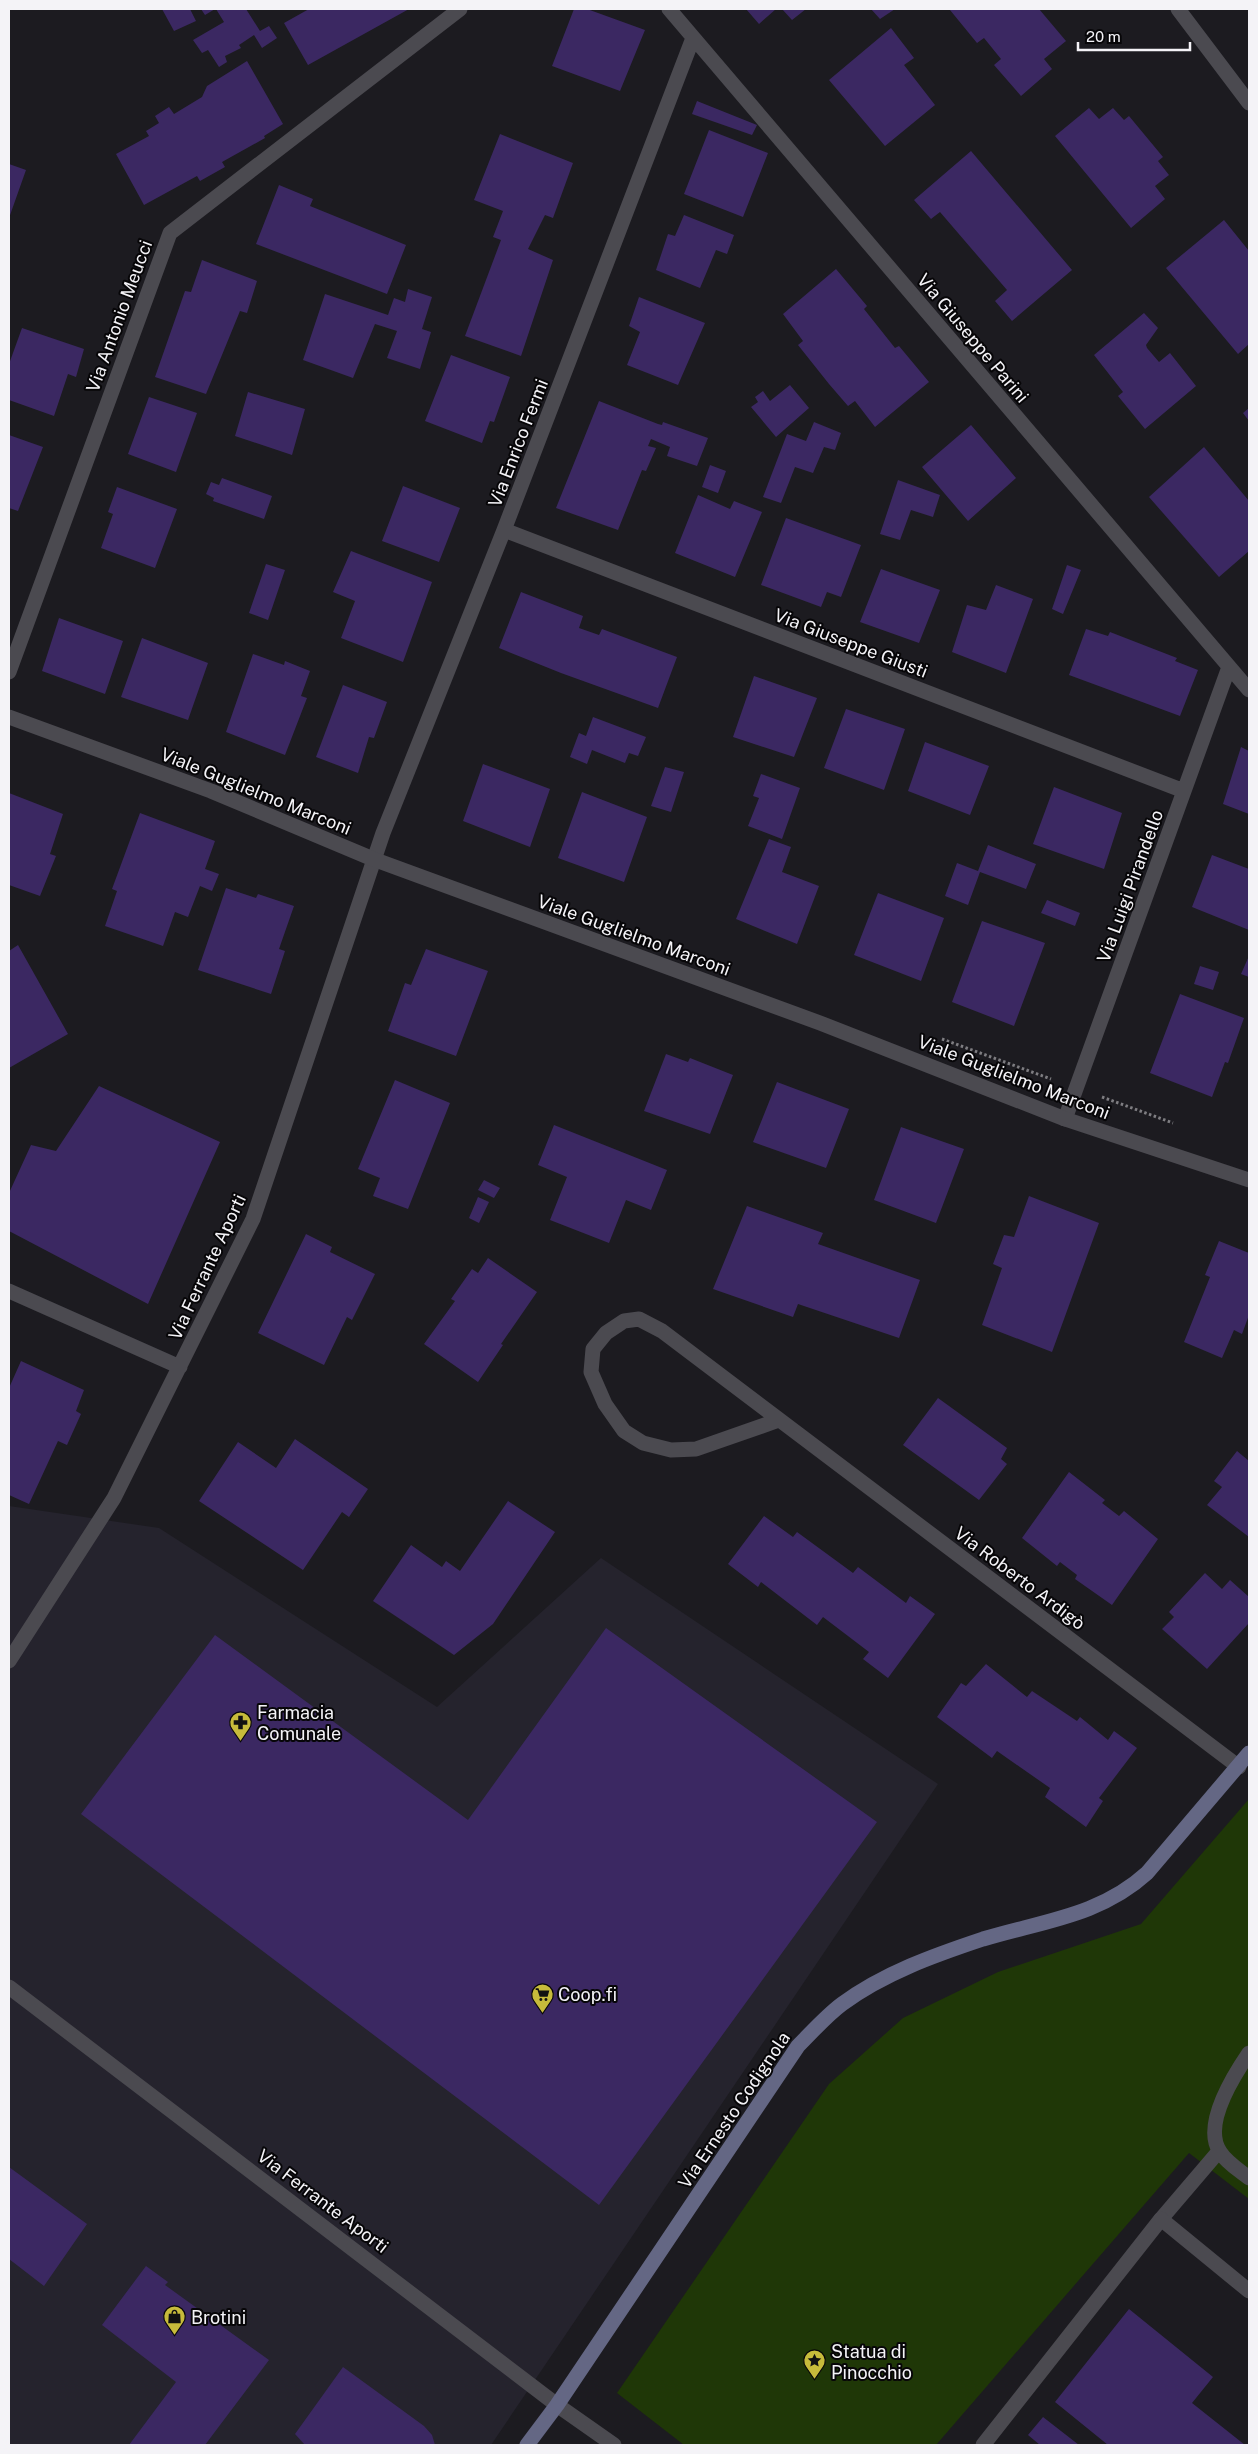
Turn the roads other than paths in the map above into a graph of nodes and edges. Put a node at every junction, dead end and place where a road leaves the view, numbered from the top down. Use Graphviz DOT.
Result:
graph roads {
  1 [pos="460,9"];
  2 [pos="669,9"];
  3 [pos="1178,9"];
  4 [pos="692,38"];
  5 [pos="1249,103"];
  6 [pos="504,530"];
  7 [pos="1229,667"];
  8 [pos="9,672"];
  9 [pos="1249,690"];
  10 [pos="9,718"];
  11 [pos="1184,791"];
  12 [pos="374,859"];
  13 [pos="1065,1119"];
  14 [pos="1249,1180"];
  15 [pos="9,1292"];
  16 [pos="180,1367"];
  17 [pos="779,1420"];
  18 [pos="9,1661"];
  19 [pos="1249,1753"];
  20 [pos="1238,1766"];
  21 [pos="9,1987"];
  22 [pos="1249,2053"];
  23 [pos="1219,2151"];
  24 [pos="1249,2178"];
  25 [pos="1161,2219"];
  26 [pos="1249,2291"];
  27 [pos="557,2405"];
  28 [pos="527,2445"];
  29 [pos="614,2445"];
  30 [pos="983,2445"];
  1 -- 8 [label="street, Via Antonio Meucci"];
  2 -- 4 [label="street, Via Giuseppe Parini"];
  3 -- 5 [label="street"];
  4 -- 6 [label="street, Via Enrico Fermi"];
  4 -- 7 [label="street, Via Giuseppe Parini"];
  6 -- 11 [label="street, Via Giuseppe Giusti"];
  6 -- 12 [label="street, Via Enrico Fermi"];
  7 -- 9 [label="street, Via Giuseppe Parini"];
  7 -- 11 [label="street, Via Luigi Pirandello"];
  10 -- 12 [label="street, Viale Guglielmo Marconi"];
  11 -- 13 [label="street, Via Luigi Pirandello"];
  12 -- 13 [label="street, Viale Guglielmo Marconi"];
  12 -- 16 [label="street, Via Ferrante Aporti"];
  13 -- 14 [label="street, Viale Guglielmo Marconi"];
  15 -- 16 [label="street"];
  16 -- 18 [label="street, Via Ferrante Aporti"];
  17 -- 17 [label="street, Via Roberto Ardigò"];
  17 -- 20 [label="street, Via Roberto Ardigò"];
  19 -- 20 [label="main road, Via Ernesto Codignola"];
  20 -- 27 [label="main road, Via Ernesto Codignola"];
  21 -- 27 [label="street, Via Ferrante Aporti"];
  22 -- 23 [label="street"];
  23 -- 24 [label="street"];
  23 -- 25 [label="street"];
  25 -- 26 [label="street"];
  25 -- 30 [label="street"];
  27 -- 28 [label="main road, Via Ernesto Codignola"];
  27 -- 29 [label="street, Via Ferrante Aporti"];
}
